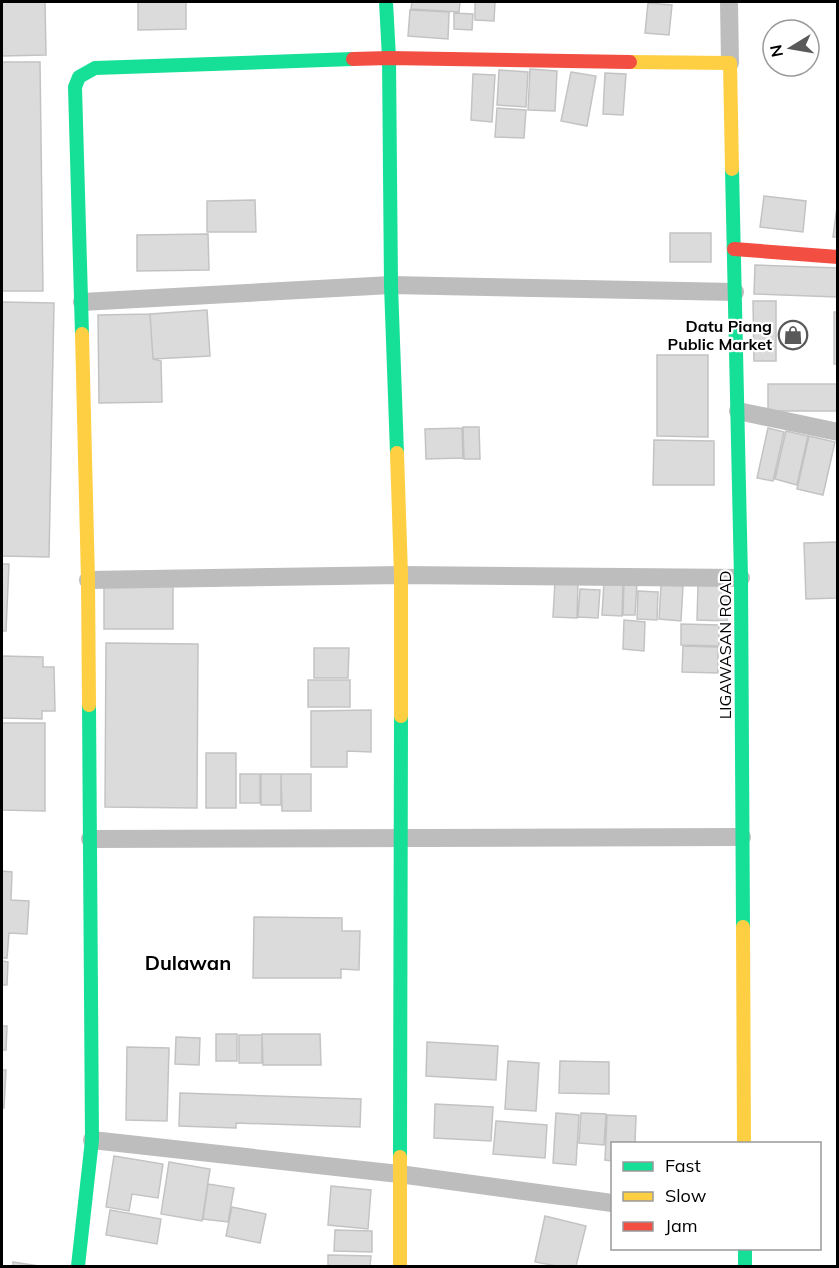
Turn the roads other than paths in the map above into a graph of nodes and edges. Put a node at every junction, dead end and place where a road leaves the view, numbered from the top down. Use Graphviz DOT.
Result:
graph roads {
  1 [pos="386,2"];
  2 [pos="729,2"];
  3 [pos="389,58"];
  4 [pos="730,63"];
  5 [pos="734,249"];
  6 [pos="837,257"];
  7 [pos="391,285"];
  8 [pos="735,292"];
  9 [pos="82,302"];
  10 [pos="738,411"];
  11 [pos="837,432"];
  12 [pos="401,575"];
  13 [pos="741,578"];
  14 [pos="88,580"];
  15 [pos="742,837"];
  16 [pos="90,839"];
  17 [pos="400,839"];
  18 [pos="92,1140"];
  19 [pos="744,1142"];
  20 [pos="399,1174"];
  21 [pos="611,1203"];
  22 [pos="745,1250"];
  23 [pos="78,1266"];
  24 [pos="400,1266"];
  25 [pos="745,1266"];
  1 -- 3 [label="street"];
  2 -- 4 [label="street"];
  3 -- 4 [label="street"];
  3 -- 7 [label="street"];
  3 -- 9 [label="street"];
  4 -- 5 [label="street, LIGAWASAN ROAD"];
  5 -- 6 [label="street"];
  5 -- 8 [label="street, LIGAWASAN ROAD"];
  7 -- 8 [label="street"];
  7 -- 9 [label="street"];
  7 -- 12 [label="street"];
  8 -- 10 [label="street, LIGAWASAN ROAD"];
  9 -- 14 [label="street"];
  10 -- 11 [label="street"];
  10 -- 13 [label="street, LIGAWASAN ROAD"];
  12 -- 13 [label="street"];
  12 -- 14 [label="street"];
  12 -- 17 [label="street"];
  13 -- 15 [label="street, LIGAWASAN ROAD"];
  14 -- 16 [label="street"];
  15 -- 17 [label="street"];
  15 -- 19 [label="street, LIGAWASAN ROAD"];
  16 -- 17 [label="street"];
  16 -- 18 [label="street"];
  17 -- 20 [label="street"];
  18 -- 20 [label="street"];
  18 -- 23 [label="street"];
  20 -- 21 [label="street"];
  20 -- 24 [label="street"];
  22 -- 25 [label="street"];
}
